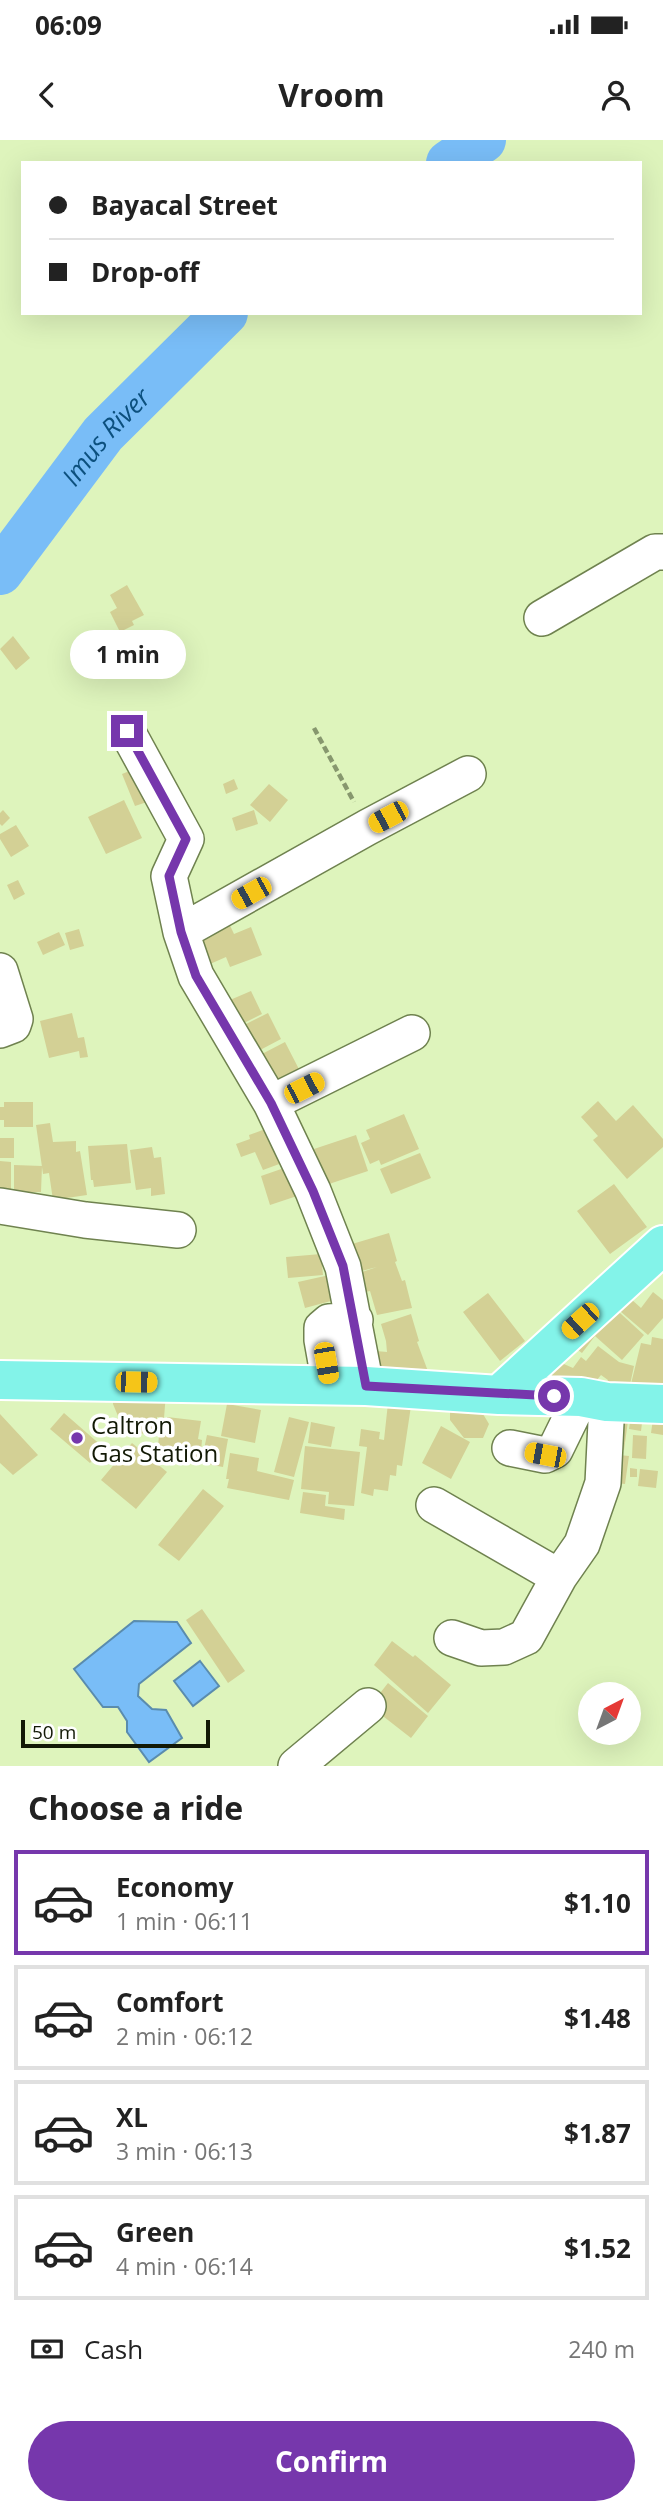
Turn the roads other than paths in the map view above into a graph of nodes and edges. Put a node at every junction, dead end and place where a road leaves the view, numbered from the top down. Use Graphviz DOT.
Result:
graph roads {
  1 [pos="663,552"];
  2 [pos="542,618"];
  3 [pos="127,731"];
  4 [pos="468,774"];
  5 [pos="181,932"];
  6 [pos="0,971"];
  7 [pos="0,1030"];
  8 [pos="412,1033"];
  9 [pos="271,1103"];
  10 [pos="0,1206"];
  11 [pos="178,1230"];
  12 [pos="663,1245"];
  13 [pos="0,1380"];
  14 [pos="348,1386"];
  15 [pos="499,1395"];
  16 [pos="594,1399"];
  17 [pos="663,1404"];
  18 [pos="510,1448"];
  19 [pos="434,1505"];
  20 [pos="559,1577"];
  21 [pos="452,1638"];
  22 [pos="368,1706"];
  23 [pos="296,1766"];
  1 -- 2 [label="street"];
  3 -- 5 [label="street"];
  4 -- 5 [label="street"];
  5 -- 9 [label="street"];
  6 -- 7 [label="street"];
  8 -- 9 [label="street"];
  9 -- 14 [label="street"];
  10 -- 11 [label="street"];
  12 -- 15 [label="main road"];
  13 -- 14 [label="main road"];
  14 -- 15 [label="main road"];
  15 -- 16 [label="main road"];
  16 -- 17 [label="main road"];
  16 -- 18 [label="street"];
  16 -- 20 [label="street"];
  19 -- 20 [label="street"];
  20 -- 21 [label="street"];
  22 -- 23 [label="street"];
}
